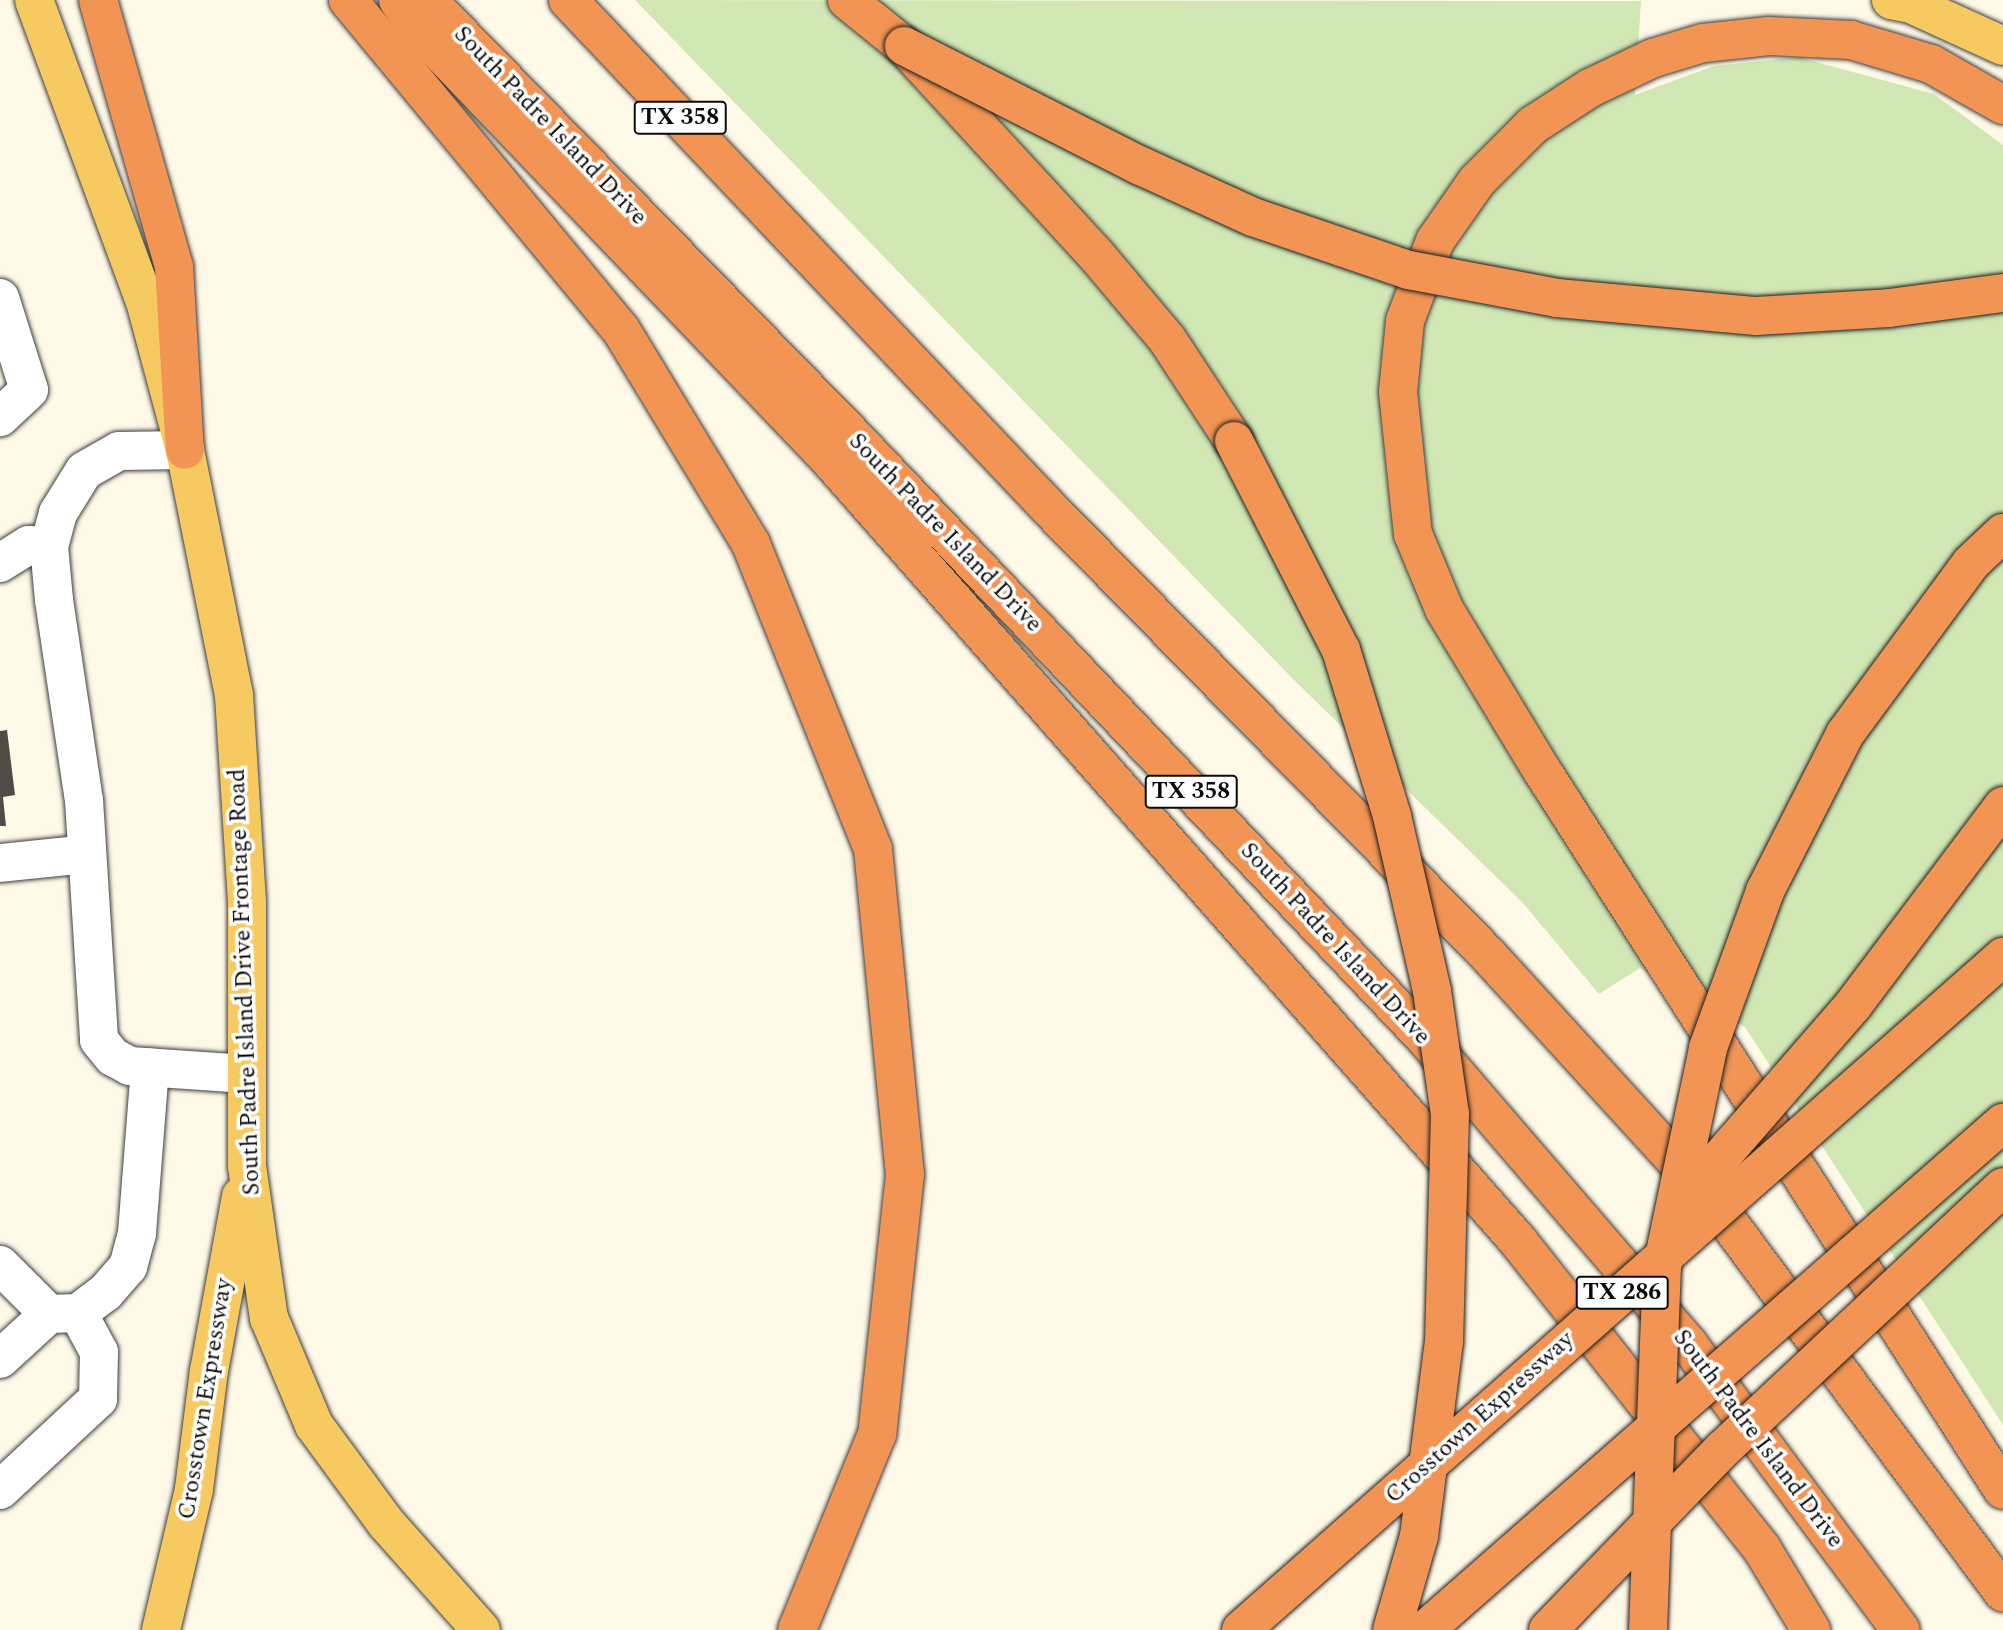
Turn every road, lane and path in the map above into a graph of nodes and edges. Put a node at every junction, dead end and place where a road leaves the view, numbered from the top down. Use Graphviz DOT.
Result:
graph roads {
  1 [pos="34,0"];
  2 [pos="98,0"];
  3 [pos="348,0"];
  4 [pos="398,0"];
  5 [pos="427,0"];
  6 [pos="568,0"];
  7 [pos="848,0"];
  8 [pos="1891,0"];
  9 [pos="904,46"];
  10 [pos="2003,46"];
  11 [pos="2003,104"];
  12 [pos="2003,293"];
  13 [pos="0,298"];
  14 [pos="0,417"];
  15 [pos="185,450"];
  16 [pos="2003,533"];
  17 [pos="49,546"];
  18 [pos="0,563"];
  19 [pos="2003,806"];
  20 [pos="87,854"];
  21 [pos="0,863"];
  22 [pos="2003,957"];
  23 [pos="150,1068"];
  24 [pos="246,1073"];
  25 [pos="2003,1123"];
  26 [pos="247,1166"];
  27 [pos="2003,1187"];
  28 [pos="0,1265"];
  29 [pos="64,1314"];
  30 [pos="0,1359"];
  31 [pos="1541,1365"];
  32 [pos="0,1490"];
  33 [pos="2003,1490"];
  34 [pos="2003,1592"];
  35 [pos="161,1630"];
  36 [pos="481,1630"];
  37 [pos="797,1630"];
  38 [pos="1241,1630"];
  39 [pos="1392,1630"];
  40 [pos="1425,1630"];
  41 [pos="1548,1630"];
  42 [pos="1648,1630"];
  43 [pos="1811,1630"];
  44 [pos="1901,1630"];
  1 -- 15 [label="main road, South Padre Island Drive Frontage Road"];
  2 -- 15 [label="highway"];
  3 -- 37 [label="highway"];
  4 -- 43 [label="highway"];
  5 -- 44 [label="highway, South Padre Island Drive / TX 358"];
  6 -- 34 [label="highway, TX 358"];
  7 -- 9 [label="highway"];
  8 -- 10 [label="main road"];
  9 -- 12 [label="highway, bridge"];
  9 -- 39 [label="highway, bridge"];
  11 -- 33 [label="highway"];
  13 -- 14 [label="lane"];
  15 -- 17 [label="lane"];
  15 -- 24 [label="main road, South Padre Island Drive Frontage Road"];
  16 -- 42 [label="highway, bridge"];
  17 -- 18 [label="lane"];
  17 -- 20 [label="lane"];
  19 -- 31 [label="highway, bridge"];
  20 -- 21 [label="lane"];
  20 -- 23 [label="lane"];
  22 -- 31 [label="highway, Crosstown Expressway / TX 286, bridge"];
  23 -- 24 [label="lane"];
  23 -- 29 [label="lane"];
  24 -- 26 [label="main road, South Padre Island Drive Frontage Road"];
  25 -- 40 [label="highway, bridge"];
  26 -- 35 [label="main road, Crosstown Expressway"];
  26 -- 36 [label="main road, South Padre Island Drive Frontage Road"];
  27 -- 41 [label="highway, bridge"];
  28 -- 29 [label="lane"];
  29 -- 30 [label="lane"];
  29 -- 32 [label="lane"];
  31 -- 38 [label="highway, Crosstown Expressway / TX 286, bridge"];
}
